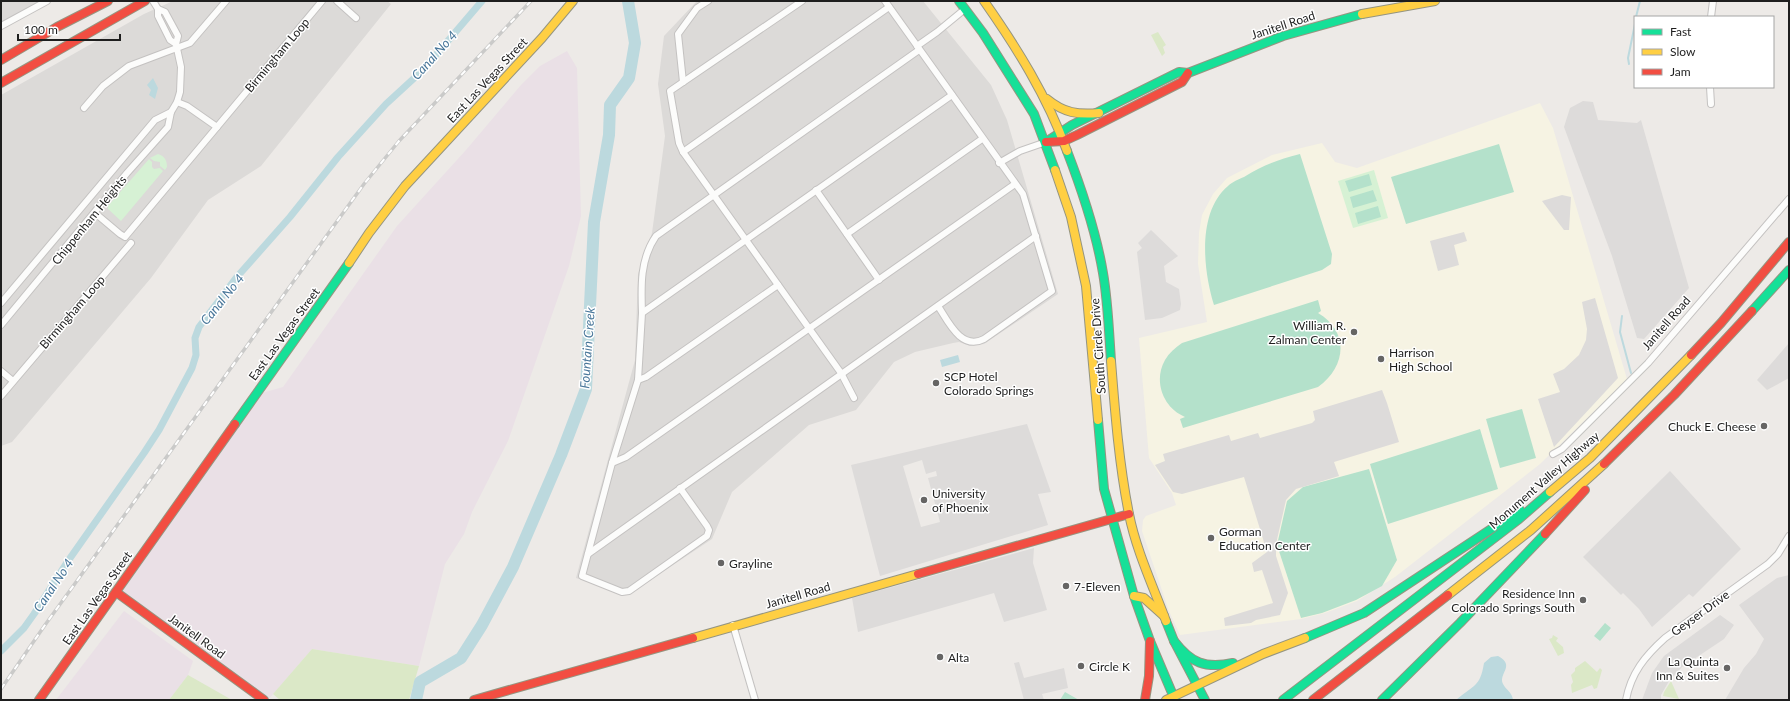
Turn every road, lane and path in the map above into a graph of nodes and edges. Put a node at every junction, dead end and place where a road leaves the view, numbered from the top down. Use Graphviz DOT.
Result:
graph roads {
  1 [pos="47,1"];
  2 [pos="108,1"];
  3 [pos="146,1"];
  4 [pos="154,1"];
  5 [pos="226,1"];
  6 [pos="322,1"];
  7 [pos="337,1"];
  8 [pos="573,1"];
  9 [pos="708,1"];
  10 [pos="802,1"];
  11 [pos="885,1"];
  12 [pos="959,1"];
  13 [pos="984,1"];
  14 [pos="1435,1"];
  15 [pos="1713,1"];
  16 [pos="889,7"];
  17 [pos="965,9"];
  18 [pos="1711,16"];
  19 [pos="356,18"];
  20 [pos="1,26"];
  21 [pos="177,46"];
  22 [pos="918,48"];
  23 [pos="1,60"];
  24 [pos="1188,73"];
  25 [pos="684,82"];
  26 [pos="1,84"];
  27 [pos="1710,88"];
  28 [pos="952,95"];
  29 [pos="1043,95"];
  30 [pos="177,102"];
  31 [pos="1712,104"];
  32 [pos="84,108"];
  33 [pos="171,112"];
  34 [pos="1099,113"];
  35 [pos="217,127"];
  36 [pos="1060,132"];
  37 [pos="982,139"];
  38 [pos="1064,141"];
  39 [pos="1046,142"];
  40 [pos="682,152"];
  41 [pos="1000,163"];
  42 [pos="1015,184"];
  43 [pos="816,190"];
  44 [pos="713,195"];
  45 [pos="1789,199"];
  46 [pos="95,213"];
  47 [pos="847,234"];
  48 [pos="1036,236"];
  49 [pos="746,240"];
  50 [pos="1789,242"];
  51 [pos="131,243"];
  52 [pos="1789,270"];
  53 [pos="879,280"];
  54 [pos="778,285"];
  55 [pos="1,303"];
  56 [pos="938,306"];
  57 [pos="642,313"];
  58 [pos="1,325"];
  59 [pos="810,329"];
  60 [pos="1,371"];
  61 [pos="841,373"];
  62 [pos="638,380"];
  63 [pos="13,381"];
  64 [pos="1,396"];
  65 [pos="1651,397"];
  66 [pos="854,398"];
  67 [pos="1635,434"];
  68 [pos="1553,454"];
  69 [pos="612,464"];
  70 [pos="680,488"];
  71 [pos="1129,514"];
  72 [pos="1112,519"];
  73 [pos="1789,536"];
  74 [pos="588,554"];
  75 [pos="116,592"];
  76 [pos="1134,596"];
  77 [pos="1165,617"];
  78 [pos="733,625"];
  79 [pos="1174,640"];
  80 [pos="1150,641"];
  81 [pos="1263,654"];
  82 [pos="1197,684"];
  83 [pos="1171,698"];
  84 [pos="39,700"];
  85 [pos="264,700"];
  86 [pos="474,700"];
  87 [pos="755,700"];
  88 [pos="1145,700"];
  89 [pos="1205,700"];
  90 [pos="1283,700"];
  91 [pos="1312,700"];
  92 [pos="1382,700"];
  93 [pos="1626,700"];
  1 -- 20 [label="street"];
  2 -- 23 [label="main road"];
  3 -- 26 [label="main road"];
  4 -- 21 [label="street, Chippenham Heights"];
  5 -- 21 [label="street"];
  6 -- 35 [label="street, Birmingham Loop"];
  7 -- 19 [label="street"];
  8 -- 75 [label="main road, East Las Vegas Street"];
  9 -- 25 [label="street"];
  10 -- 25 [label="street"];
  11 -- 16 [label="street"];
  12 -- 17 [label="main road, South Circle Drive"];
  13 -- 29 [label="main road, South Circle Drive"];
  14 -- 24 [label="main road, Janitell Road"];
  15 -- 18 [label="street"];
  16 -- 22 [label="street"];
  16 -- 40 [label="street"];
  17 -- 22 [label="street"];
  17 -- 39 [label="main road, South Circle Drive"];
  21 -- 30 [label="street, Chippenham Heights"];
  21 -- 32 [label="street"];
  22 -- 28 [label="street"];
  22 -- 44 [label="street"];
  24 -- 34 [label="main road, Janitell Road"];
  24 -- 38 [label="main road, Janitell Road"];
  25 -- 40 [label="street"];
  27 -- 31 [label="street"];
  28 -- 37 [label="street"];
  28 -- 43 [label="street"];
  29 -- 34 [label="main road"];
  29 -- 36 [label="main road, South Circle Drive"];
  30 -- 33 [label="street, Chippenham Heights"];
  30 -- 35 [label="street"];
  33 -- 46 [label="street, Chippenham Heights"];
  33 -- 55 [label="street, Chippenham Heights"];
  34 -- 36 [label="main road, Janitell Road"];
  35 -- 46 [label="street, Birmingham Loop"];
  36 -- 38 [label="main road, South Circle Drive"];
  36 -- 39 [label="main road, Janitell Road"];
  37 -- 41 [label="street"];
  37 -- 47 [label="street"];
  38 -- 39 [label="main road, Janitell Road"];
  38 -- 71 [label="main road, South Circle Drive"];
  39 -- 41 [label="street, Janitell Road"];
  39 -- 72 [label="main road, South Circle Drive"];
  40 -- 44 [label="street"];
  41 -- 42 [label="street"];
  42 -- 48 [label="street"];
  42 -- 53 [label="street"];
  43 -- 47 [label="street"];
  43 -- 49 [label="street"];
  44 -- 49 [label="street"];
  44 -- 57 [label="street"];
  45 -- 68 [label="street, Janitell Road"];
  46 -- 58 [label="street, Chippenham Heights"];
  47 -- 53 [label="street"];
  48 -- 56 [label="street"];
  48 -- 56 [label="street"];
  49 -- 54 [label="street"];
  49 -- 57 [label="street"];
  50 -- 65 [label="main road, Monument Valley Highway"];
  51 -- 63 [label="street, Birmingham Loop"];
  52 -- 67 [label="main road"];
  53 -- 59 [label="street"];
  54 -- 59 [label="street"];
  54 -- 62 [label="street"];
  56 -- 61 [label="street"];
  57 -- 62 [label="street"];
  59 -- 61 [label="street"];
  59 -- 69 [label="street"];
  60 -- 63 [label="street"];
  61 -- 66 [label="street"];
  61 -- 70 [label="street"];
  62 -- 69 [label="street"];
  63 -- 64 [label="street, Birmingham Loop"];
  65 -- 81 [label="main road"];
  65 -- 90 [label="main road, Monument Valley Highway"];
  67 -- 91 [label="main road"];
  67 -- 92 [label="main road"];
  69 -- 74 [label="street"];
  70 -- 74 [label="street"];
  70 -- 74 [label="street"];
  71 -- 72 [label="main road, Janitell Road"];
  71 -- 77 [label="main road, South Circle Drive"];
  72 -- 76 [label="main road, South Circle Drive"];
  72 -- 78 [label="main road, Janitell Road"];
  73 -- 93 [label="street, Geyser Drive"];
  75 -- 84 [label="main road, East Las Vegas Street"];
  75 -- 85 [label="main road, Janitell Road"];
  76 -- 77 [label="main road"];
  76 -- 80 [label="main road, South Circle Drive"];
  77 -- 79 [label="main road, South Circle Drive"];
  78 -- 86 [label="main road, Janitell Road"];
  78 -- 87 [label="street"];
  79 -- 81 [label="main road"];
  79 -- 82 [label="main road, South Circle Drive"];
  80 -- 83 [label="main road, South Circle Drive"];
  80 -- 88 [label="main road"];
  81 -- 82 [label="main road"];
  82 -- 83 [label="main road"];
  82 -- 89 [label="main road, South Circle Drive"];
}
